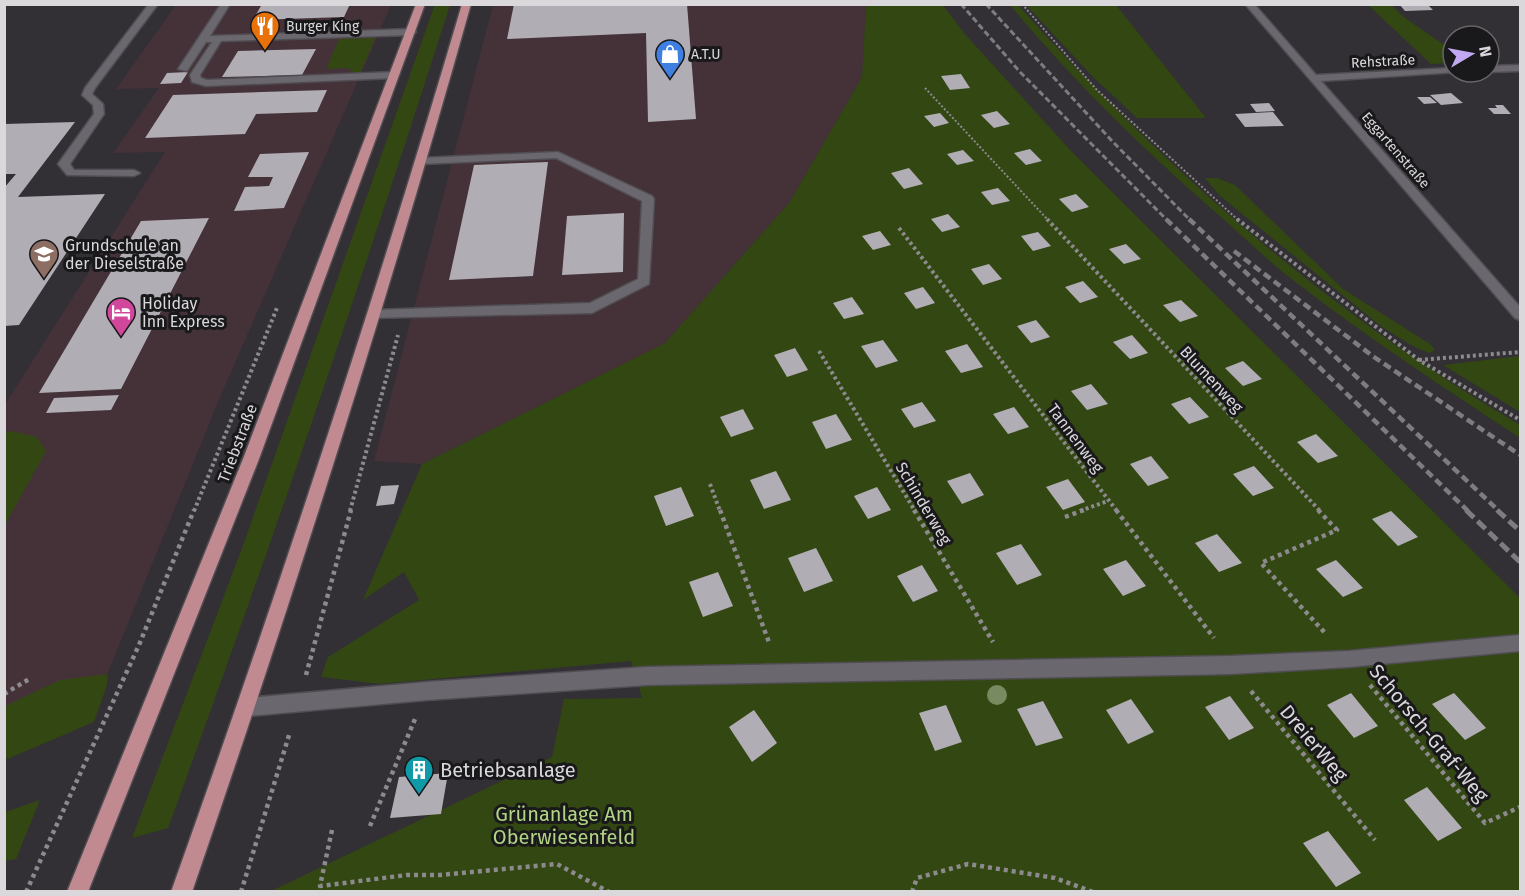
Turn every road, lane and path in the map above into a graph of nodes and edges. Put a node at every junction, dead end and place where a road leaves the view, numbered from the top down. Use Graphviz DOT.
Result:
graph roads {
  1 [pos="154,4"];
  2 [pos="226,4"];
  3 [pos="421,4"];
  4 [pos="467,4"];
  5 [pos="1022,4"];
  6 [pos="1249,4"];
  7 [pos="411,32"];
  8 [pos="204,39"];
  9 [pos="218,39"];
  10 [pos="1521,68"];
  11 [pos="183,69"];
  12 [pos="1501,69"];
  13 [pos="1441,72"];
  14 [pos="394,75"];
  15 [pos="1313,78"];
  16 [pos="925,88"];
  17 [pos="421,161"];
  18 [pos="134,173"];
  19 [pos="900,228"];
  20 [pos="279,302"];
  21 [pos="404,314"];
  22 [pos="374,315"];
  23 [pos="1520,316"];
  24 [pos="819,351"];
  25 [pos="1521,352"];
  26 [pos="1419,360"];
  27 [pos="1521,420"];
  28 [pos="710,484"];
  29 [pos="1108,501"];
  30 [pos="1065,517"];
  31 [pos="1521,643"];
  32 [pos="1349,659"];
  33 [pos="1230,665"];
  34 [pos="1009,668"];
  35 [pos="781,674"];
  36 [pos="30,678"];
  37 [pos="427,691"];
  38 [pos="4,694"];
  39 [pos="299,701"];
  40 [pos="247,707"];
  41 [pos="1521,807"];
  42 [pos="370,826"];
  43 [pos="332,830"];
  44 [pos="1375,840"];
  45 [pos="26,891"];
  46 [pos="77,891"];
  47 [pos="181,891"];
  48 [pos="241,891"];
  49 [pos="609,891"];
  50 [pos="912,891"];
  51 [pos="1093,891"];
  1 -- 18 [label="street"];
  2 -- 8 [label="street"];
  3 -- 7 [label="main road, Triebstraße"];
  4 -- 17 [label="main road"];
  5 -- 26 [label="path"];
  6 -- 15 [label="street, Eggartenstraße"];
  7 -- 9 [label="street"];
  7 -- 14 [label="main road, Triebstraße"];
  8 -- 9 [label="street"];
  8 -- 11 [label="street"];
  9 -- 14 [label="street"];
  10 -- 12 [label="street"];
  13 -- 15 [label="street, Rehstraße"];
  14 -- 46 [label="main road, Triebstraße"];
  15 -- 23 [label="street, Eggartenstraße"];
  16 -- 32 [label="path, Blumenweg"];
  17 -- 21 [label="street"];
  17 -- 22 [label="main road"];
  19 -- 29 [label="path, Tannenweg"];
  20 -- 45 [label="path"];
  21 -- 22 [label="street"];
  21 -- 39 [label="path"];
  22 -- 40 [label="main road"];
  24 -- 34 [label="path, Schinderweg"];
  25 -- 26 [label="path"];
  26 -- 27 [label="path"];
  28 -- 35 [label="path"];
  29 -- 30 [label="path"];
  29 -- 33 [label="path, Tannenweg"];
  31 -- 32 [label="street"];
  32 -- 33 [label="street"];
  32 -- 41 [label="path, Schorsch-Graf-Weg"];
  33 -- 34 [label="street"];
  33 -- 44 [label="path, DreierWeg"];
  34 -- 35 [label="street"];
  35 -- 37 [label="street"];
  36 -- 38 [label="path"];
  37 -- 39 [label="street"];
  37 -- 42 [label="path"];
  39 -- 40 [label="street"];
  39 -- 48 [label="path"];
  40 -- 47 [label="main road"];
  43 -- 49 [label="path"];
  50 -- 51 [label="path"];
}
